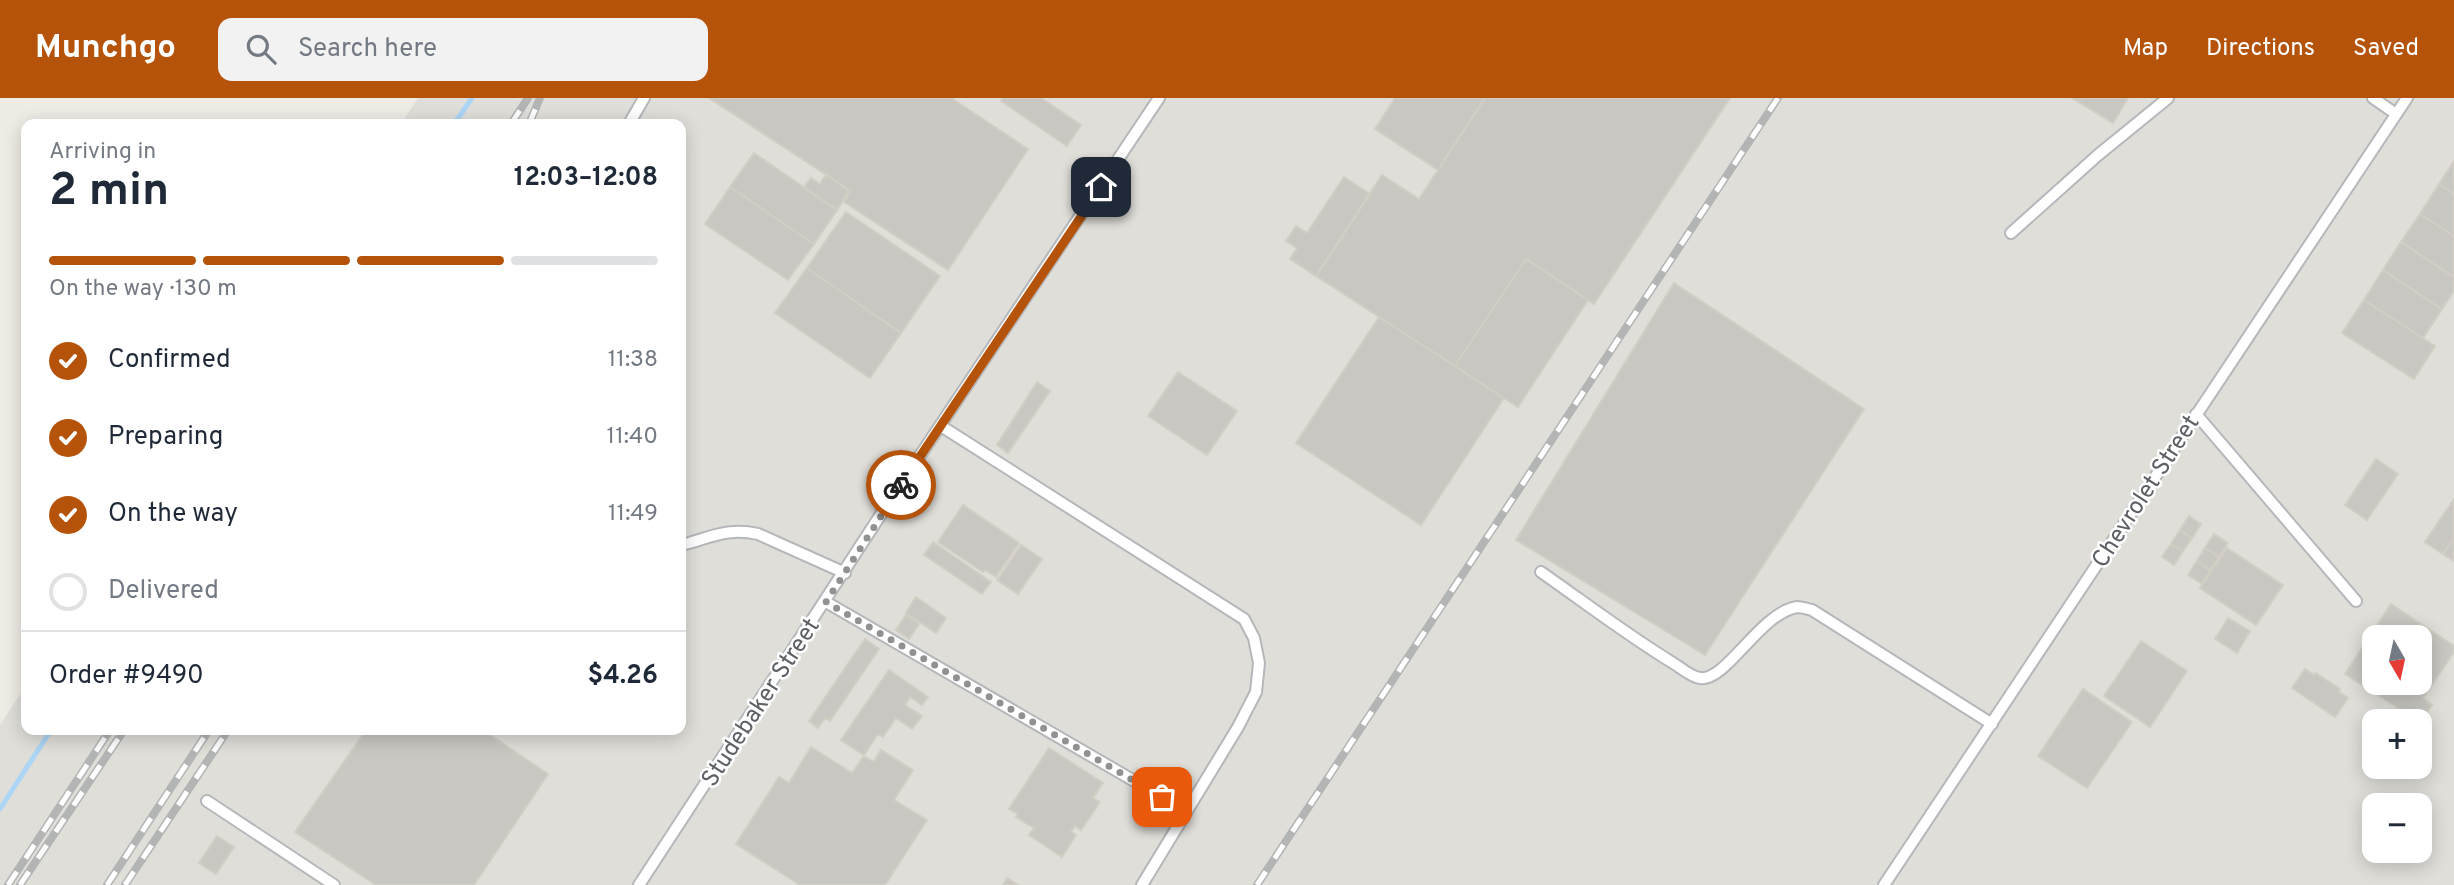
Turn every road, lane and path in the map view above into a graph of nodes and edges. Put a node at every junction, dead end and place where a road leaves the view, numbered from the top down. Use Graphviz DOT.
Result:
graph roads {
  1 [pos="644,98"];
  2 [pos="1159,98"];
  3 [pos="2168,98"];
  4 [pos="2373,98"];
  5 [pos="2407,98"];
  6 [pos="2396,114"];
  7 [pos="632,119"];
  8 [pos="2011,233"];
  9 [pos="2196,414"];
  10 [pos="941,426"];
  11 [pos="686,543"];
  12 [pos="1541,572"];
  13 [pos="845,573"];
  14 [pos="2356,601"];
  15 [pos="826,602"];
  16 [pos="1992,724"];
  17 [pos="207,802"];
  18 [pos="1186,811"];
  19 [pos="334,885"];
  20 [pos="639,885"];
  21 [pos="1142,885"];
  22 [pos="1884,885"];
  1 -- 7 [label="lane"];
  2 -- 10 [label="lane, Studebaker Street"];
  3 -- 8 [label="lane"];
  4 -- 6 [label="lane"];
  5 -- 6 [label="lane, Chevrolet Street"];
  6 -- 9 [label="lane, Chevrolet Street"];
  9 -- 14 [label="lane"];
  9 -- 16 [label="lane, Chevrolet Street"];
  10 -- 13 [label="lane, Studebaker Street"];
  10 -- 18 [label="lane"];
  11 -- 13 [label="lane"];
  12 -- 16 [label="lane"];
  13 -- 15 [label="lane, Studebaker Street"];
  15 -- 18 [label="lane"];
  15 -- 20 [label="lane, Studebaker Street"];
  16 -- 22 [label="lane, Chevrolet Street"];
  17 -- 19 [label="lane"];
  18 -- 21 [label="lane"];
}
